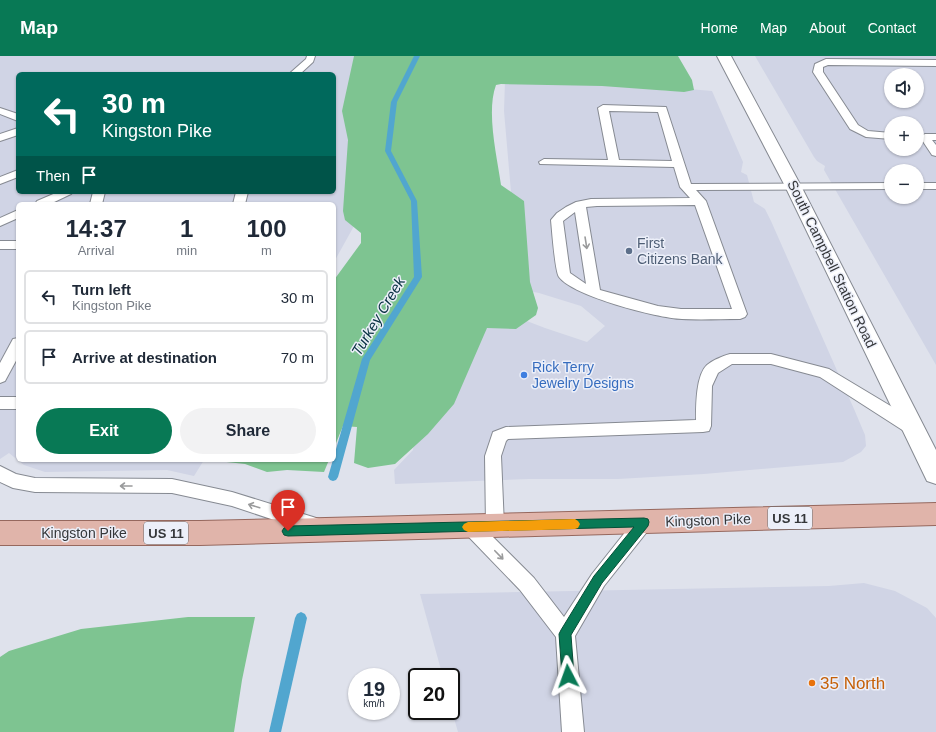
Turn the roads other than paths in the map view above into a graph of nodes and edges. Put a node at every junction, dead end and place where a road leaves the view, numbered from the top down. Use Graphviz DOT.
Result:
graph roads {
  1 [pos="311,56"];
  2 [pos="724,56"];
  3 [pos="936,63"];
  4 [pos="296,72"];
  5 [pos="0,111"];
  6 [pos="16,117"];
  7 [pos="16,131"];
  8 [pos="884,135"];
  9 [pos="924,137"];
  10 [pos="936,137"];
  11 [pos="0,138"];
  12 [pos="924,140"];
  13 [pos="936,153"];
  14 [pos="544,162"];
  15 [pos="614,163"];
  16 [pos="679,164"];
  17 [pos="16,174"];
  18 [pos="0,181"];
  19 [pos="793,186"];
  20 [pos="884,186"];
  21 [pos="924,186"];
  22 [pos="936,186"];
  23 [pos="686,187"];
  24 [pos="62,194"];
  25 [pos="700,201"];
  26 [pos="44,202"];
  27 [pos="580,205"];
  28 [pos="16,215"];
  29 [pos="0,222"];
  30 [pos="0,245"];
  31 [pos="16,245"];
  32 [pos="594,292"];
  33 [pos="16,347"];
  34 [pos="0,377"];
  35 [pos="0,402"];
  36 [pos="16,403"];
  37 [pos="913,428"];
  38 [pos="0,473"];
  39 [pos="936,474"];
  40 [pos="936,514"];
  41 [pos="644,522"];
  42 [pos="483,527"];
  43 [pos="331,530"];
  44 [pos="0,533"];
  45 [pos="565,634"];
  46 [pos="573,732"];
  1 -- 4 [label="lane"];
  2 -- 19 [label="main road, South Campbell Station Road"];
  3 -- 8 [label="lane"];
  5 -- 6 [label="lane"];
  7 -- 11 [label="lane"];
  9 -- 10 [label="lane"];
  12 -- 13 [label="lane"];
  14 -- 15 [label="lane"];
  15 -- 16 [label="lane"];
  15 -- 16 [label="lane"];
  16 -- 23 [label="lane"];
  17 -- 18 [label="lane"];
  19 -- 20 [label="lane"];
  19 -- 23 [label="lane"];
  19 -- 37 [label="main road, South Campbell Station Road"];
  21 -- 22 [label="lane"];
  23 -- 25 [label="lane"];
  24 -- 26 [label="lane"];
  25 -- 27 [label="lane"];
  25 -- 32 [label="lane"];
  27 -- 32 [label="lane, one-way"];
  27 -- 32 [label="lane"];
  28 -- 29 [label="lane"];
  30 -- 31 [label="lane"];
  33 -- 34 [label="lane"];
  35 -- 36 [label="lane"];
  37 -- 39 [label="main road, South Campbell Station Road"];
  37 -- 42 [label="lane"];
  43 -- 38 [label="lane, one-way"];
  40 -- 41 [label="main road, Kingston Pike / US 11"];
  41 -- 42 [label="main road, Kingston Pike / US 11"];
  41 -- 45 [label="lane"];
  42 -- 43 [label="main road, Kingston Pike / US 11"];
  42 -- 45 [label="lane, one-way"];
  43 -- 44 [label="main road, Kingston Pike / US 11"];
  45 -- 46 [label="lane"];
}
